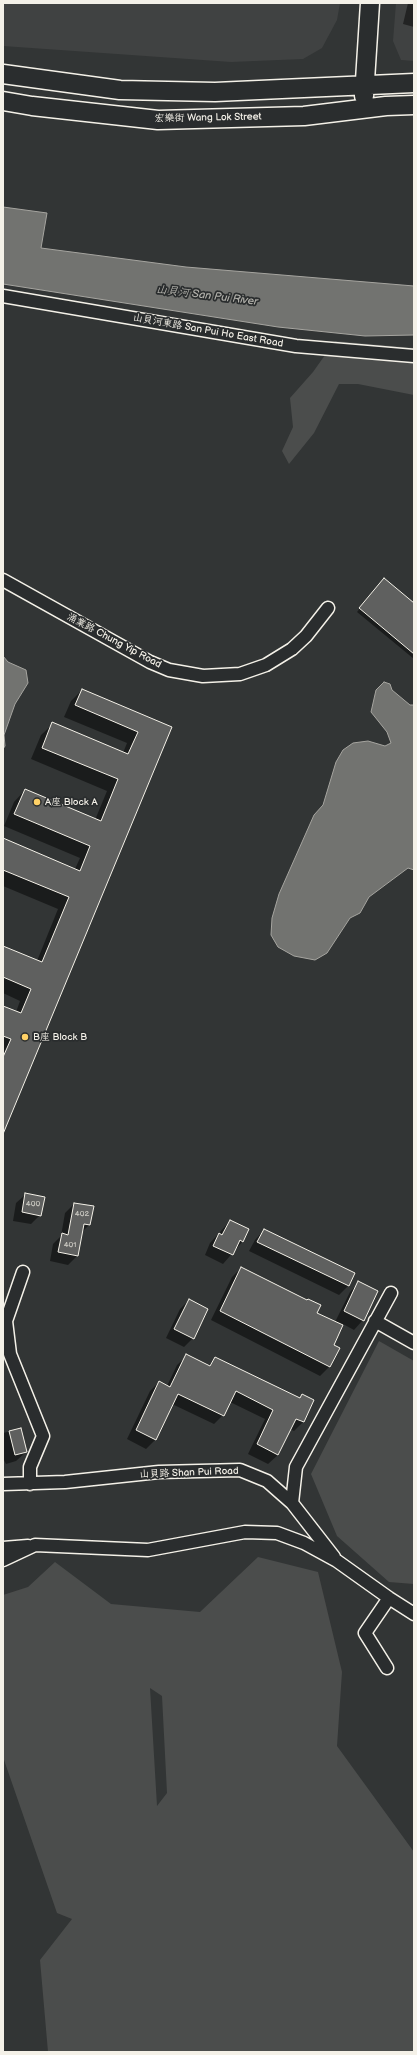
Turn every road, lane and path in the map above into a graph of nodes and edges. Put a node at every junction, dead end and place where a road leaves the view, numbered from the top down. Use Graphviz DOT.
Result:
graph roads {
  1 [pos="370,3"];
  2 [pos="3,74"];
  3 [pos="414,83"];
  4 [pos="365,86"];
  5 [pos="3,101"];
  6 [pos="414,105"];
  7 [pos="363,108"];
  8 [pos="3,296"];
  9 [pos="414,356"];
  10 [pos="3,580"];
  11 [pos="328,608"];
  12 [pos="22,1272"];
  13 [pos="391,1293"];
  14 [pos="375,1321"];
  15 [pos="414,1343"];
  16 [pos="3,1484"];
  17 [pos="30,1484"];
  18 [pos="292,1503"];
  19 [pos="35,1546"];
  20 [pos="3,1548"];
  21 [pos="3,1560"];
  22 [pos="337,1561"];
  23 [pos="389,1598"];
  24 [pos="414,1614"];
  25 [pos="387,1668"];
  1 -- 4 [label="street"];
  2 -- 4 [label="street"];
  3 -- 4 [label="street"];
  4 -- 7 [label="street"];
  5 -- 7 [label="street, 宏樂街 Wang Lok Street"];
  6 -- 7 [label="street, 宏樂街 Wang Lok Street"];
  8 -- 9 [label="street, 山貝河東路 San Pui Ho East Road"];
  10 -- 11 [label="street, 涌業路 Chung Yip Road"];
  12 -- 17 [label="street"];
  13 -- 14 [label="street"];
  14 -- 15 [label="street"];
  14 -- 18 [label="street"];
  16 -- 17 [label="street, 山貝路 Shan Pui Road"];
  17 -- 18 [label="street, 山貝路 Shan Pui Road"];
  18 -- 22 [label="street, 山貝路 Shan Pui Road"];
  19 -- 20 [label="street"];
  19 -- 21 [label="street"];
  19 -- 22 [label="street"];
  22 -- 23 [label="street"];
  23 -- 24 [label="street"];
  23 -- 25 [label="street"];
}
